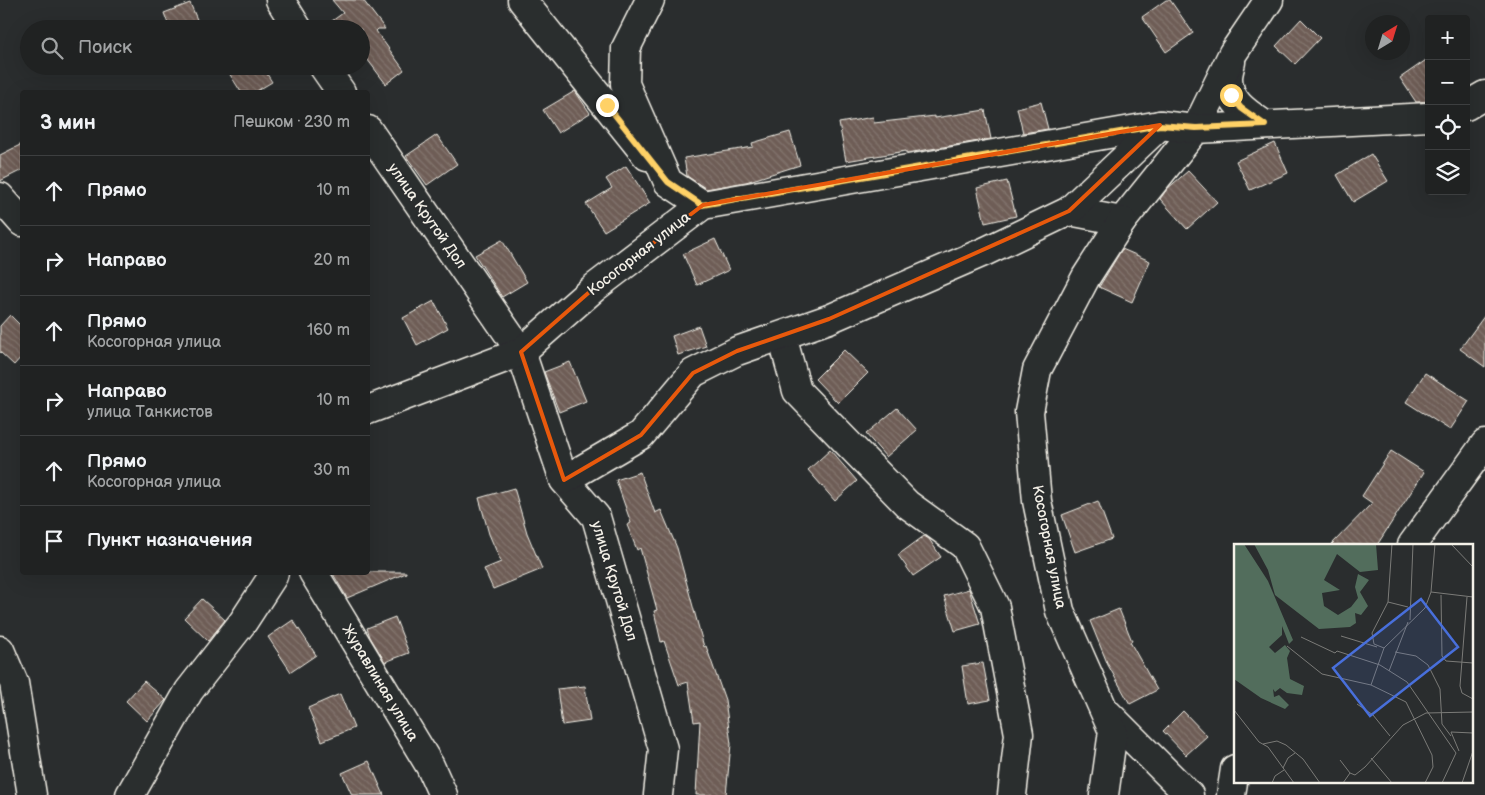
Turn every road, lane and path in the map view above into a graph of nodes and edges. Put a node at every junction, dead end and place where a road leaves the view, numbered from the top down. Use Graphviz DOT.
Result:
graph roads {
  1 [pos="280,0"];
  2 [pos="522,0"];
  3 [pos="650,0"];
  4 [pos="1269,0"];
  5 [pos="292,20"];
  6 [pos="1233,53"];
  7 [pos="330,75"];
  8 [pos="341,90"];
  9 [pos="1485,95"];
  10 [pos="1468,105"];
  11 [pos="1425,117"];
  12 [pos="1160,125"];
  13 [pos="1265,125"];
  14 [pos="1196,128"];
  15 [pos="370,133"];
  16 [pos="668,182"];
  17 [pos="0,198"];
  18 [pos="702,205"];
  19 [pos="1070,211"];
  20 [pos="20,220"];
  21 [pos="1122,221"];
  22 [pos="782,336"];
  23 [pos="521,352"];
  24 [pos="370,409"];
  25 [pos="1485,444"];
  26 [pos="564,480"];
  27 [pos="1413,544"];
  28 [pos="274,575"];
  29 [pos="315,575"];
  30 [pos="0,650"];
  31 [pos="1104,710"];
  32 [pos="1234,776"];
  33 [pos="32,795"];
  34 [pos="130,795"];
  35 [pos="443,795"];
  36 [pos="658,795"];
  37 [pos="1012,795"];
  38 [pos="1104,795"];
  39 [pos="1188,795"];
  40 [pos="1231,795"];
  1 -- 5 [label="street"];
  2 -- 16 [label="street"];
  3 -- 16 [label="street"];
  4 -- 6 [label="street"];
  6 -- 13 [label="street"];
  6 -- 14 [label="street, Косогорная улица"];
  7 -- 8 [label="street"];
  9 -- 10 [label="street"];
  11 -- 13 [label="street, Косогорная улица"];
  12 -- 14 [label="street, Косогорная улица"];
  12 -- 18 [label="street, Косогорная улица"];
  12 -- 19 [label="street"];
  13 -- 14 [label="street, Косогорная улица"];
  14 -- 21 [label="street, Косогорная улица"];
  15 -- 23 [label="street, улица Крутой Дол"];
  16 -- 18 [label="street"];
  17 -- 20 [label="street"];
  18 -- 23 [label="street, Косогорная улица"];
  19 -- 21 [label="street"];
  19 -- 22 [label="street"];
  21 -- 31 [label="street, Косогорная улица"];
  22 -- 26 [label="street"];
  22 -- 37 [label="street"];
  23 -- 24 [label="street"];
  23 -- 26 [label="street, улица Крутой Дол"];
  25 -- 27 [label="street"];
  26 -- 36 [label="street, улица Крутой Дол"];
  28 -- 34 [label="street"];
  29 -- 35 [label="street, Журавлиная улица"];
  30 -- 33 [label="street"];
  31 -- 38 [label="street, Косогорная улица"];
  31 -- 39 [label="street"];
  32 -- 40 [label="street"];
}
